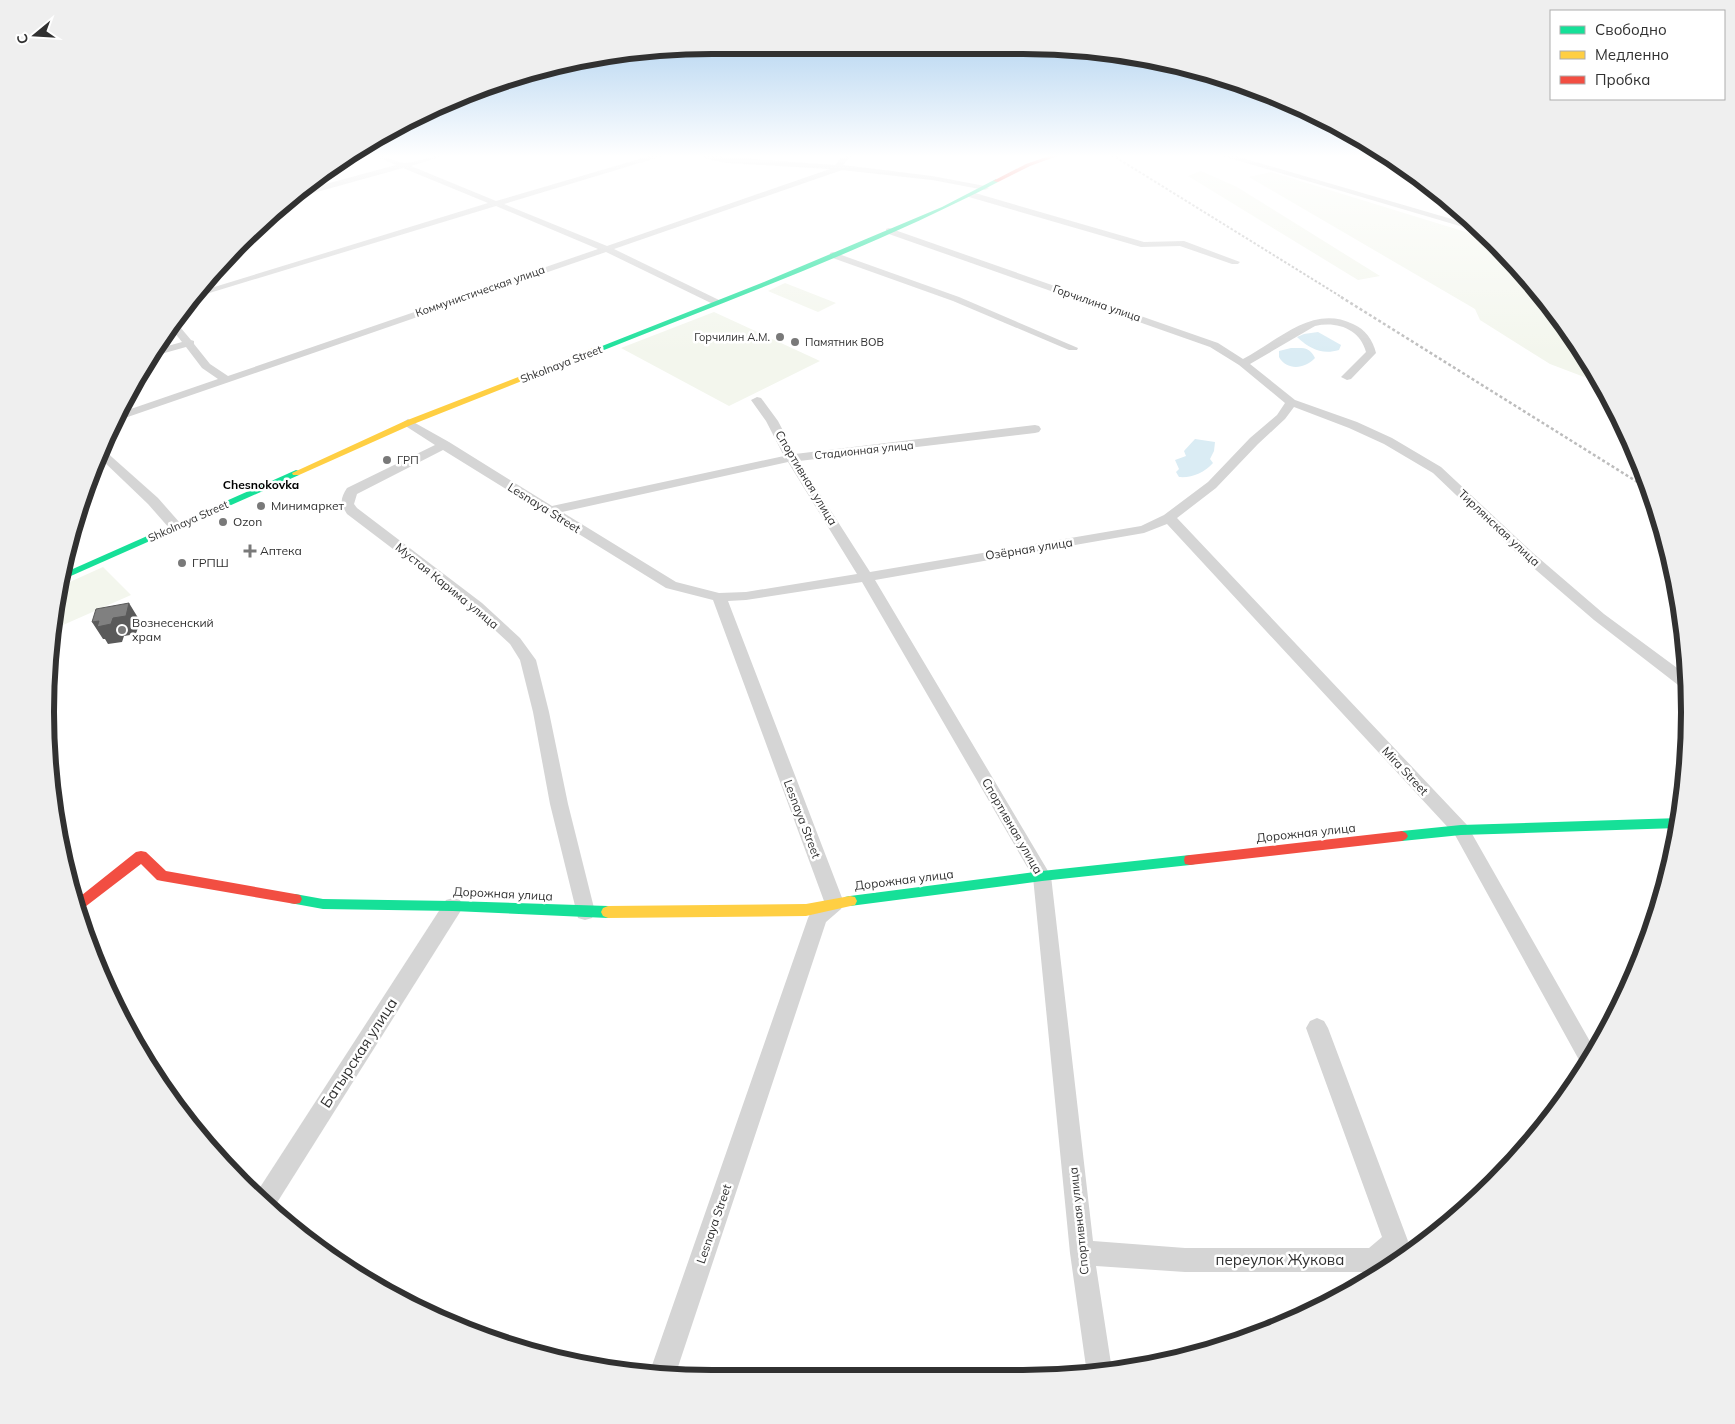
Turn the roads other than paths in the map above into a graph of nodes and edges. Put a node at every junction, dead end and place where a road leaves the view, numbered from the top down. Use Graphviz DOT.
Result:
graph roads {
  1 [pos="437,221"];
  2 [pos="541,221"];
  3 [pos="682,221"];
  4 [pos="912,221"];
  5 [pos="1063,221"];
  6 [pos="1449,221"];
  7 [pos="1467,227"];
  8 [pos="890,231"];
  9 [pos="605,248"];
  10 [pos="833,255"];
  11 [pos="1235,262"];
  12 [pos="205,293"];
  13 [pos="716,302"];
  14 [pos="177,329"];
  15 [pos="190,343"];
  16 [pos="1073,348"];
  17 [pos="162,351"];
  18 [pos="1242,363"];
  19 [pos="1347,377"];
  20 [pos="226,380"];
  21 [pos="757,400"];
  22 [pos="1291,402"];
  23 [pos="125,415"];
  24 [pos="408,423"];
  25 [pos="1035,429"];
  26 [pos="445,446"];
  27 [pos="791,458"];
  28 [pos="104,460"];
  29 [pos="548,511"];
  30 [pos="1169,518"];
  31 [pos="175,526"];
  32 [pos="68,575"];
  33 [pos="866,577"];
  34 [pos="719,597"];
  35 [pos="1680,678"];
  36 [pos="1672,823"];
  37 [pos="1461,830"];
  38 [pos="1042,876"];
  39 [pos="82,902"];
  40 [pos="834,902"];
  41 [pos="453,906"];
  42 [pos="585,912"];
  43 [pos="1317,1028"];
  44 [pos="1586,1053"];
  45 [pos="267,1197"];
  46 [pos="1082,1253"];
  47 [pos="1098,1366"];
  48 [pos="665,1369"];
  1 -- 12 [label="street"];
  2 -- 9 [label="street"];
  3 -- 9 [label="street, Коммунистическая улица"];
  4 -- 8 [label="street, Shkolnaya Street"];
  5 -- 11 [label="street"];
  6 -- 7 [label="street"];
  8 -- 10 [label="street, Shkolnaya Street"];
  8 -- 18 [label="street, Горчилина улица"];
  9 -- 13 [label="street"];
  9 -- 20 [label="street, Коммунистическая улица"];
  10 -- 13 [label="street, Shkolnaya Street"];
  10 -- 16 [label="street"];
  13 -- 24 [label="street, Shkolnaya Street"];
  14 -- 15 [label="street"];
  15 -- 17 [label="street"];
  15 -- 20 [label="street"];
  18 -- 19 [label="street"];
  18 -- 22 [label="street, Горчилина улица"];
  20 -- 23 [label="street, Коммунистическая улица"];
  21 -- 27 [label="street, Спортивная улица"];
  22 -- 30 [label="street, Озёрная улица"];
  22 -- 35 [label="street, Тирлянская улица"];
  24 -- 26 [label="street, Lesnaya Street"];
  24 -- 31 [label="street, Shkolnaya Street"];
  25 -- 27 [label="street, Стадионная улица"];
  26 -- 29 [label="street, Lesnaya Street"];
  26 -- 42 [label="street, Мустая Карима улица"];
  27 -- 29 [label="street, Стадионная улица"];
  27 -- 33 [label="street, Спортивная улица"];
  28 -- 31 [label="street"];
  29 -- 34 [label="street, Lesnaya Street"];
  30 -- 33 [label="street, Озёрная улица"];
  30 -- 37 [label="street, Mira Street"];
  31 -- 32 [label="street, Shkolnaya Street"];
  33 -- 34 [label="street, Озёрная улица"];
  33 -- 38 [label="street, Спортивная улица"];
  34 -- 40 [label="street, Lesnaya Street"];
  36 -- 37 [label="street, Дорожная улица"];
  37 -- 38 [label="street, Дорожная улица"];
  37 -- 44 [label="street, Mira Street"];
  38 -- 40 [label="street, Дорожная улица"];
  38 -- 46 [label="street, Спортивная улица"];
  39 -- 41 [label="street, Дорожная улица"];
  40 -- 42 [label="street, Дорожная улица"];
  40 -- 48 [label="street, Lesnaya Street"];
  41 -- 42 [label="street, Дорожная улица"];
  41 -- 45 [label="street, Батырская улица"];
  43 -- 46 [label="street, переулок Жукова"];
  46 -- 47 [label="street, Спортивная улица"];
}
